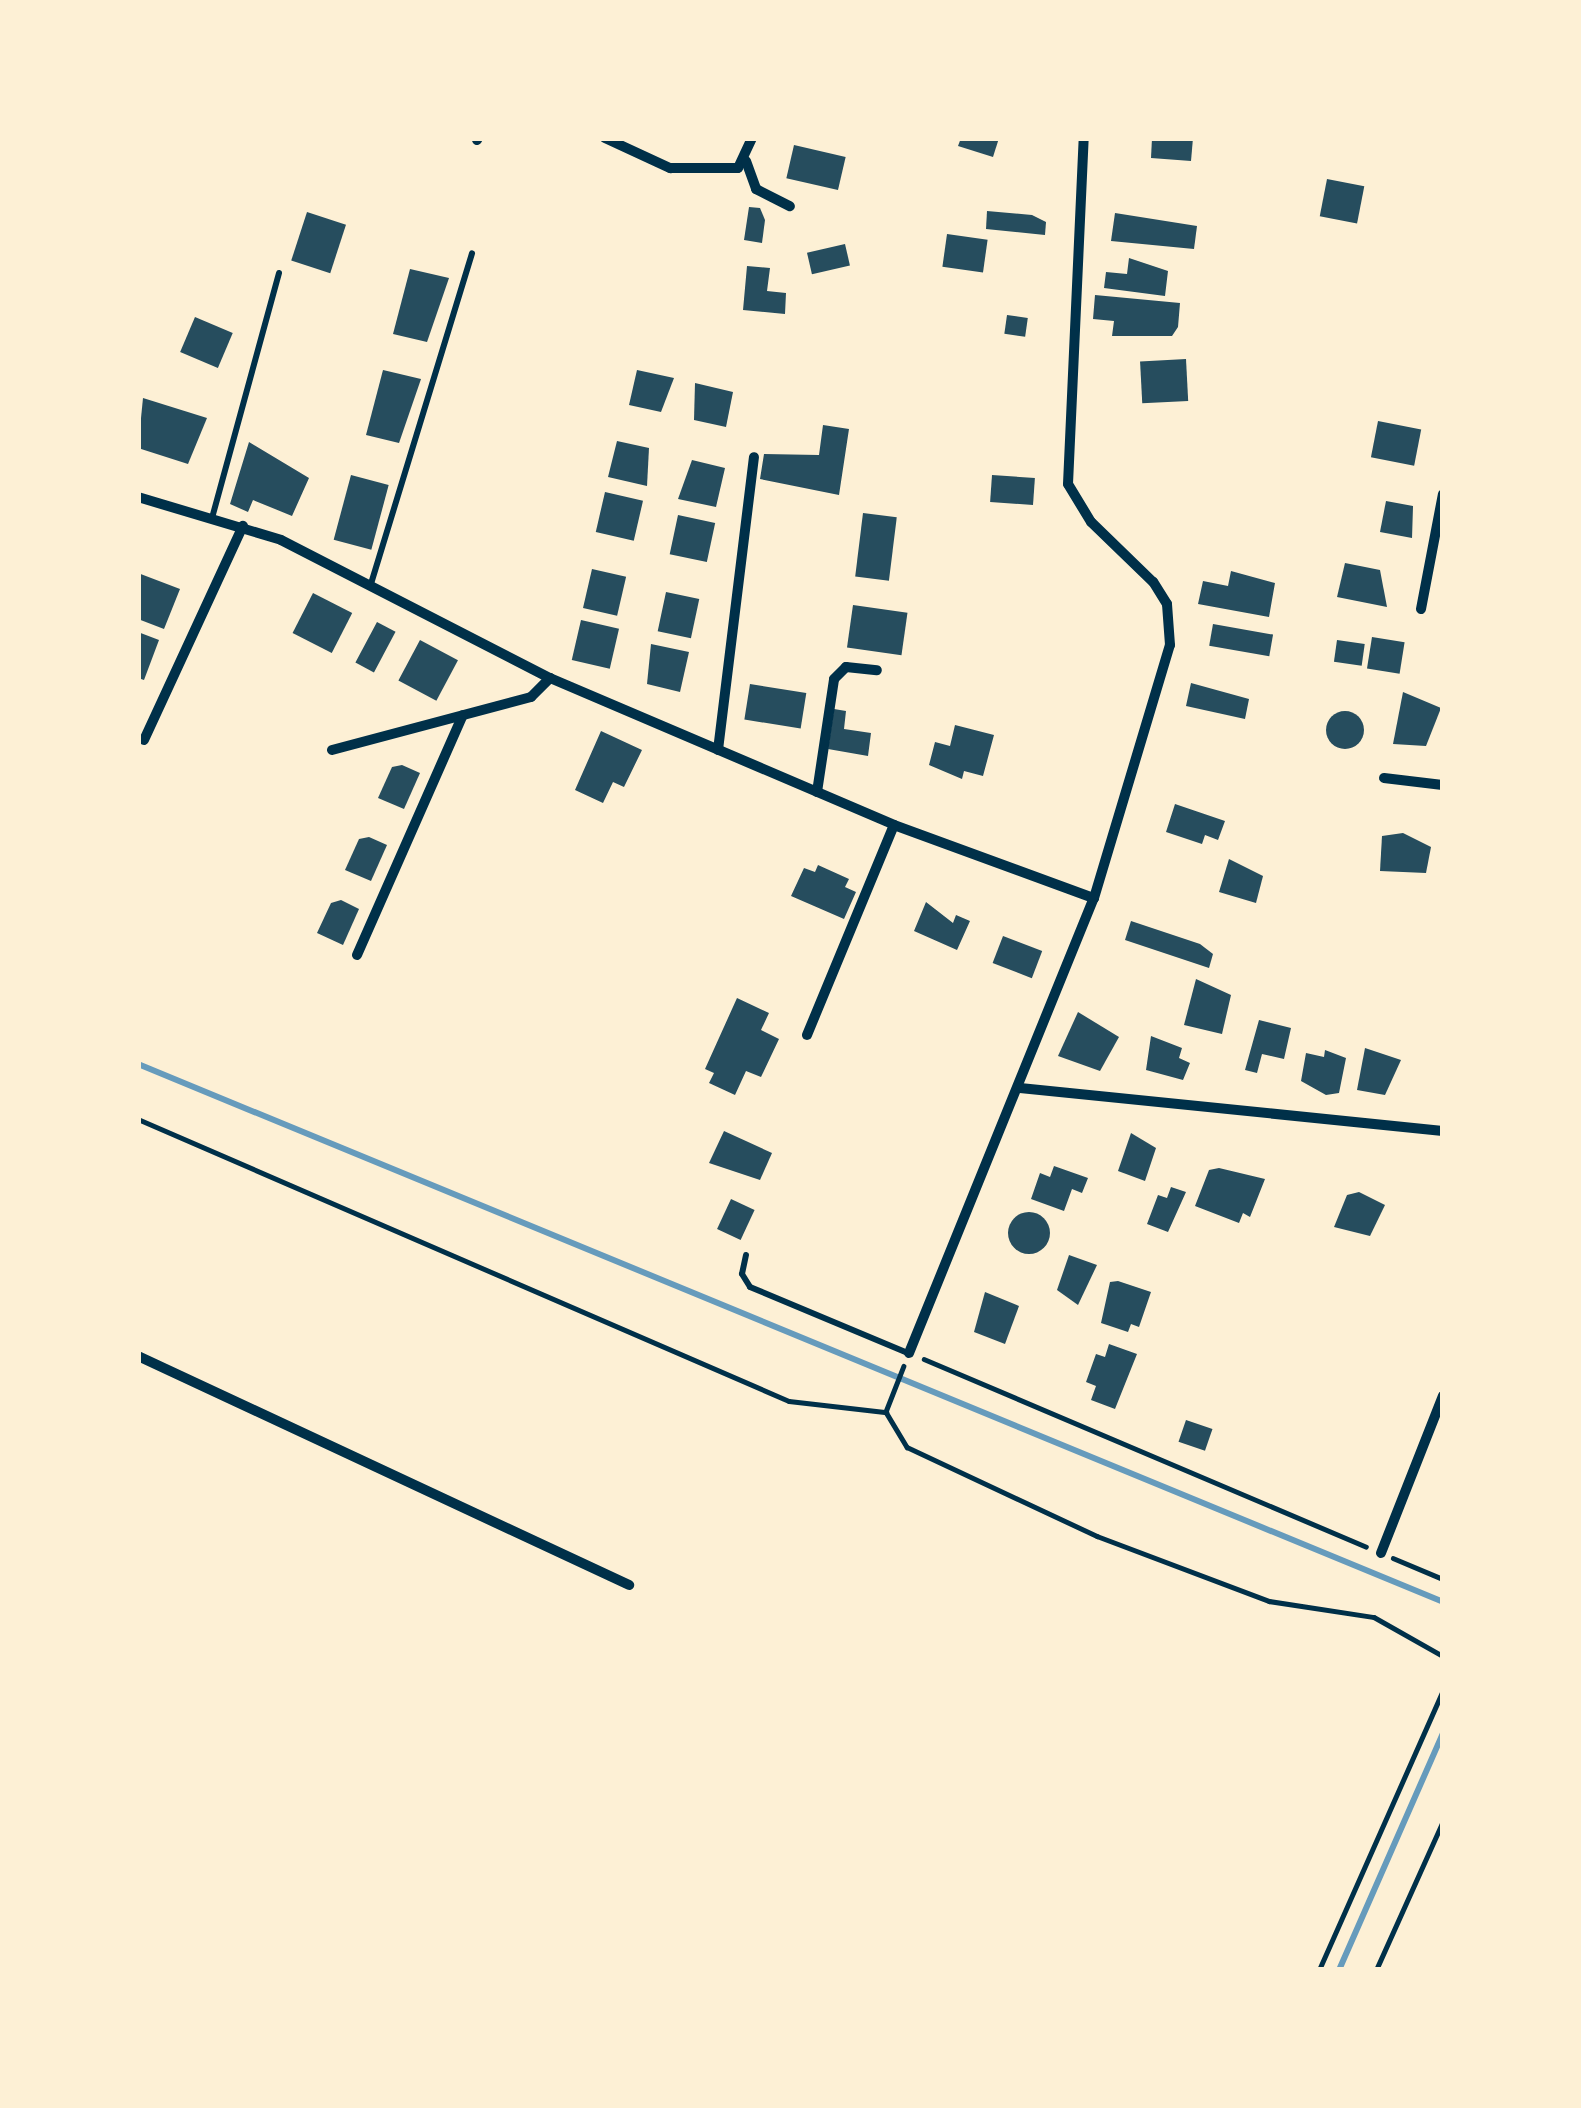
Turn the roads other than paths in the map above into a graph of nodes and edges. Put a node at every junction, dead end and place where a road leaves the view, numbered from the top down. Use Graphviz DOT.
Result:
graph roads {
  1 [pos="605,138"];
  2 [pos="752,138"];
  3 [pos="1084,138"];
  4 [pos="746,161"];
  5 [pos="790,206"];
  6 [pos="472,253"];
  7 [pos="279,273"];
  8 [pos="754,457"];
  9 [pos="1443,494"];
  10 [pos="138,497"];
  11 [pos="212,518"];
  12 [pos="242,526"];
  13 [pos="370,587"];
  14 [pos="1421,609"];
  15 [pos="877,670"];
  16 [pos="550,678"];
  17 [pos="464,715"];
  18 [pos="144,740"];
  19 [pos="718,750"];
  20 [pos="332,751"];
  21 [pos="1384,778"];
  22 [pos="1443,785"];
  23 [pos="817,792"];
  24 [pos="894,825"];
  25 [pos="1094,898"];
  26 [pos="357,955"];
  27 [pos="806,1035"];
  28 [pos="1020,1088"];
  29 [pos="1443,1131"];
  30 [pos="746,1255"];
  31 [pos="910,1353"];
  32 [pos="138,1356"];
  33 [pos="1443,1396"];
  34 [pos="1381,1553"];
  35 [pos="629,1585"];
  1 -- 4 [label="street"];
  2 -- 4 [label="street"];
  3 -- 25 [label="street"];
  4 -- 5 [label="street"];
  6 -- 13 [label="lane"];
  7 -- 11 [label="lane"];
  8 -- 19 [label="street"];
  9 -- 14 [label="street"];
  10 -- 11 [label="street"];
  11 -- 12 [label="street"];
  12 -- 13 [label="street"];
  12 -- 18 [label="street"];
  13 -- 16 [label="street"];
  15 -- 23 [label="street"];
  16 -- 17 [label="street"];
  16 -- 19 [label="street"];
  17 -- 20 [label="street"];
  17 -- 26 [label="street"];
  19 -- 23 [label="street"];
  21 -- 22 [label="street"];
  23 -- 24 [label="street"];
  24 -- 25 [label="street"];
  24 -- 27 [label="street"];
  25 -- 28 [label="street"];
  28 -- 29 [label="street"];
  28 -- 31 [label="street"];
  30 -- 31 [label="lane"];
  32 -- 35 [label="street"];
  33 -- 34 [label="street"];
}
